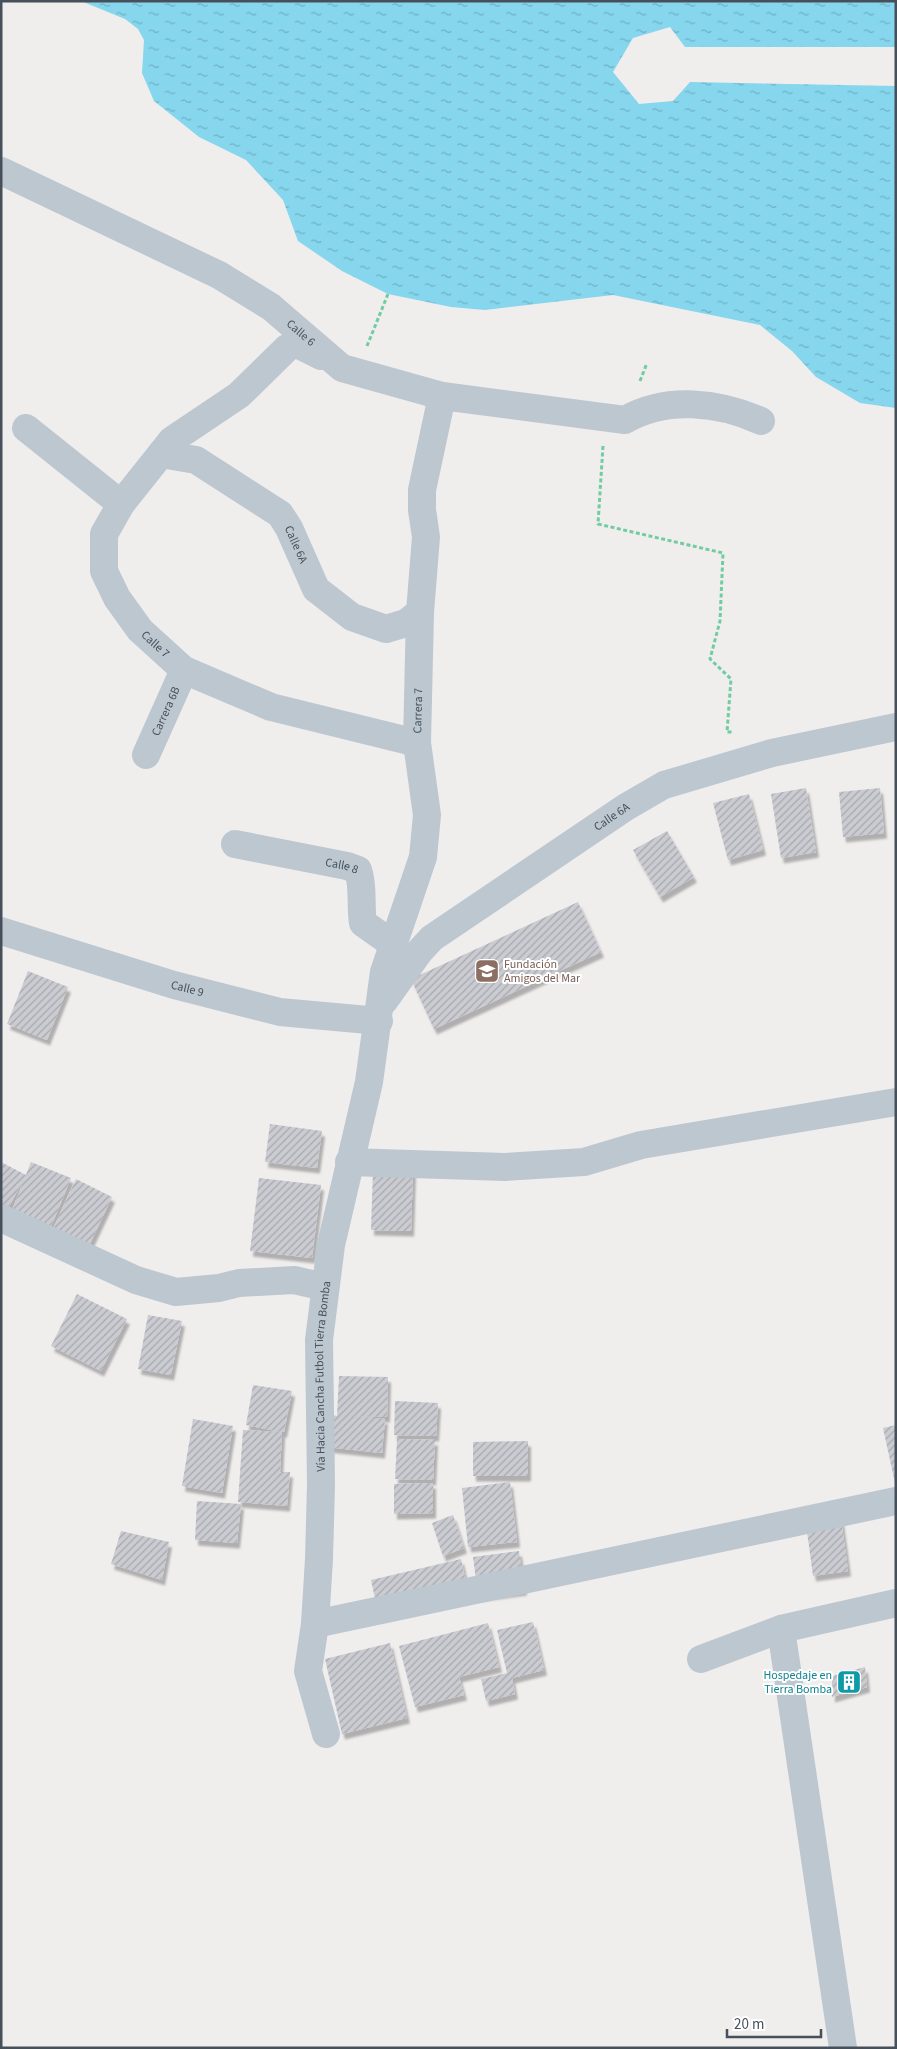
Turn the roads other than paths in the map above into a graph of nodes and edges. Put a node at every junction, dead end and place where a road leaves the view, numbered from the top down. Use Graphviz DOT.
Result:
graph roads {
  1 [pos="1,171"];
  2 [pos="350,370"];
  3 [pos="442,396"];
  4 [pos="762,421"];
  5 [pos="26,428"];
  6 [pos="161,454"];
  7 [pos="121,504"];
  8 [pos="420,612"];
  9 [pos="184,670"];
  10 [pos="896,727"];
  11 [pos="417,743"];
  12 [pos="146,755"];
  13 [pos="235,844"];
  14 [pos="1,931"];
  15 [pos="394,945"];
  16 [pos="380,1013"];
  17 [pos="896,1102"];
  18 [pos="349,1162"];
  19 [pos="1,1218"];
  20 [pos="325,1287"];
  21 [pos="896,1501"];
  22 [pos="896,1603"];
  23 [pos="315,1624"];
  24 [pos="781,1629"];
  25 [pos="700,1659"];
  26 [pos="326,1734"];
  27 [pos="843,2048"];
  1 -- 2 [label="street, Calle 6"];
  2 -- 3 [label="street, Calle 6"];
  2 -- 6 [label="street, Calle 7"];
  3 -- 4 [label="street, Calle 6"];
  3 -- 8 [label="street, Carrera 7"];
  5 -- 7 [label="street"];
  6 -- 7 [label="street, Calle 7"];
  6 -- 8 [label="street, Calle 6A"];
  7 -- 9 [label="street, Calle 7"];
  8 -- 11 [label="street, Carrera 7"];
  9 -- 11 [label="street, Calle 7"];
  9 -- 12 [label="street, Carrera 6B"];
  10 -- 16 [label="street, Calle 6A"];
  11 -- 15 [label="street, Carrera 7"];
  13 -- 15 [label="street, Calle 8"];
  14 -- 16 [label="street, Calle 9"];
  15 -- 16 [label="street, Carrera 7"];
  16 -- 18 [label="street, Vía Hacia Cancha Futbol Tierra Bomba"];
  17 -- 18 [label="street"];
  18 -- 20 [label="street, Vía Hacia Cancha Futbol Tierra Bomba"];
  19 -- 20 [label="street"];
  20 -- 23 [label="street, Vía Hacia Cancha Futbol Tierra Bomba"];
  21 -- 23 [label="street"];
  22 -- 24 [label="street"];
  23 -- 26 [label="street, Vía Hacia Cancha Futbol Tierra Bomba"];
  24 -- 25 [label="street"];
  24 -- 27 [label="street"];
}
